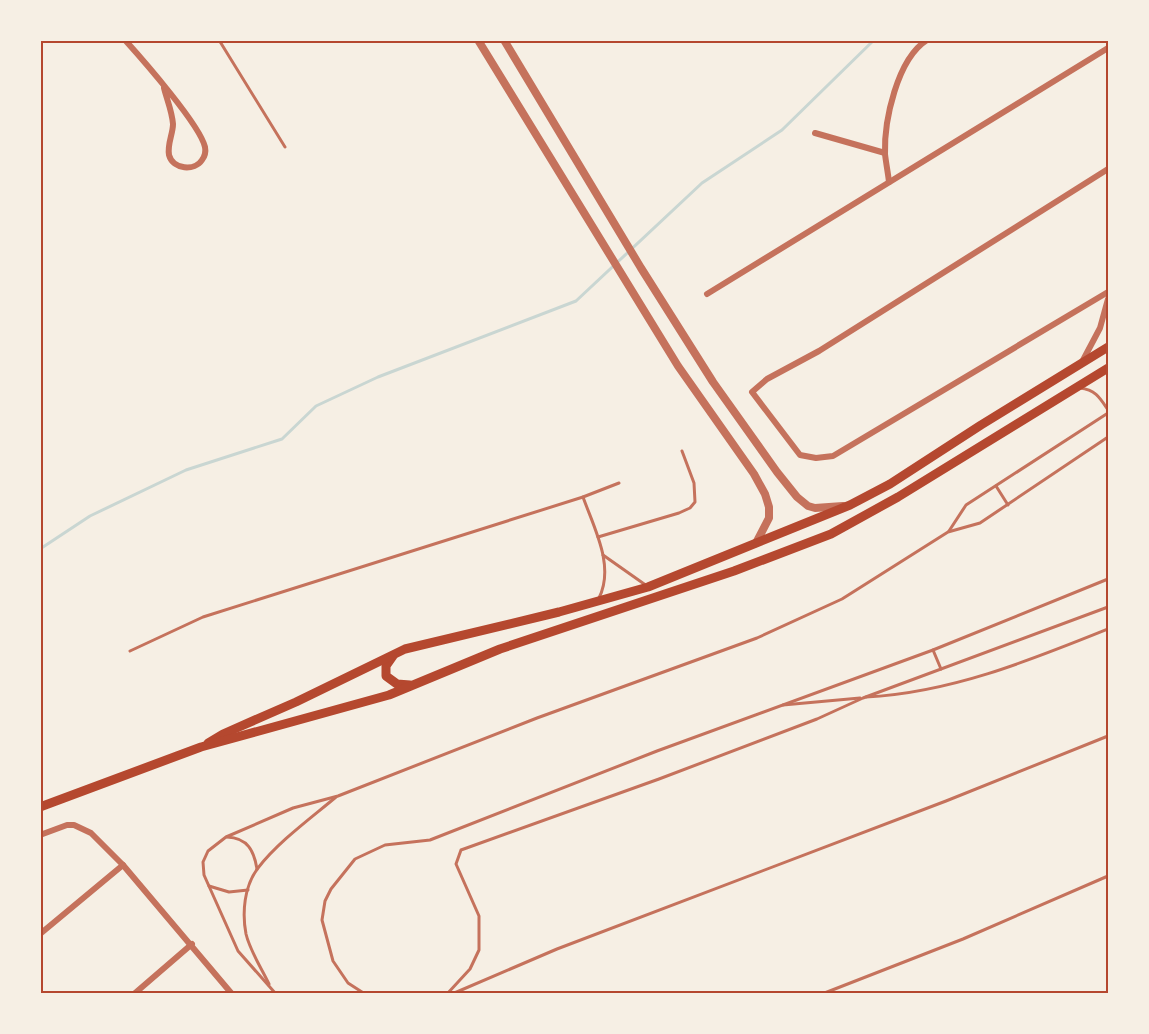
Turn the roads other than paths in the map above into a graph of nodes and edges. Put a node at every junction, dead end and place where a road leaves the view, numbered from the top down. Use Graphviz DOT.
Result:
graph roads {
  1 [pos="125,40"];
  2 [pos="219,40"];
  3 [pos="478,40"];
  4 [pos="504,40"];
  5 [pos="927,40"];
  6 [pos="1108,48"];
  7 [pos="164,88"];
  8 [pos="815,133"];
  9 [pos="285,147"];
  10 [pos="885,153"];
  11 [pos="1108,169"];
  12 [pos="889,182"];
  13 [pos="1108,292"];
  14 [pos="708,294"];
  15 [pos="1108,299"];
  16 [pos="1108,347"];
  17 [pos="1081,364"];
  18 [pos="1108,368"];
  19 [pos="1075,387"];
  20 [pos="1108,411"];
  21 [pos="1108,437"];
  22 [pos="682,451"];
  23 [pos="619,483"];
  24 [pos="996,486"];
  25 [pos="583,497"];
  26 [pos="1008,505"];
  27 [pos="850,506"];
  28 [pos="948,532"];
  29 [pos="598,537"];
  30 [pos="756,543"];
  31 [pos="602,554"];
  32 [pos="1108,579"];
  33 [pos="648,587"];
  34 [pos="596,602"];
  35 [pos="1108,607"];
  36 [pos="1108,629"];
  37 [pos="405,649"];
  38 [pos="933,650"];
  39 [pos="130,651"];
  40 [pos="941,669"];
  41 [pos="418,684"];
  42 [pos="862,698"];
  43 [pos="778,705"];
  44 [pos="1108,736"];
  45 [pos="201,747"];
  46 [pos="338,796"];
  47 [pos="40,807"];
  48 [pos="40,835"];
  49 [pos="226,837"];
  50 [pos="123,865"];
  51 [pos="257,869"];
  52 [pos="1108,876"];
  53 [pos="209,886"];
  54 [pos="248,890"];
  55 [pos="40,934"];
  56 [pos="192,944"];
  57 [pos="271,989"];
  58 [pos="134,993"];
  59 [pos="232,993"];
  60 [pos="276,993"];
  61 [pos="365,993"];
  62 [pos="447,993"];
  63 [pos="452,993"];
  64 [pos="822,993"];
  1 -- 7 [label="street"];
  2 -- 9 [label="lane"];
  3 -- 30 [label="street"];
  4 -- 27 [label="street"];
  5 -- 10 [label="street"];
  6 -- 12 [label="street"];
  7 -- 7 [label="street"];
  8 -- 10 [label="street"];
  10 -- 12 [label="street"];
  11 -- 13 [label="street"];
  12 -- 14 [label="street"];
  15 -- 17 [label="street"];
  16 -- 17 [label="main road"];
  17 -- 27 [label="main road"];
  18 -- 19 [label="main road"];
  19 -- 20 [label="lane"];
  19 -- 41 [label="main road"];
  20 -- 24 [label="lane"];
  21 -- 26 [label="lane"];
  22 -- 29 [label="lane"];
  23 -- 25 [label="lane"];
  24 -- 26 [label="lane"];
  24 -- 28 [label="lane"];
  25 -- 29 [label="lane"];
  25 -- 39 [label="lane"];
  26 -- 28 [label="lane"];
  27 -- 30 [label="main road"];
  28 -- 46 [label="lane"];
  29 -- 31 [label="lane"];
  30 -- 33 [label="main road"];
  31 -- 33 [label="lane"];
  31 -- 34 [label="lane"];
  32 -- 38 [label="lane"];
  33 -- 34 [label="main road"];
  34 -- 37 [label="main road"];
  35 -- 40 [label="lane"];
  36 -- 42 [label="lane"];
  37 -- 41 [label="main road"];
  37 -- 45 [label="main road"];
  38 -- 40 [label="lane"];
  38 -- 43 [label="lane"];
  40 -- 42 [label="lane"];
  41 -- 45 [label="main road"];
  42 -- 43 [label="lane"];
  42 -- 62 [label="lane"];
  43 -- 61 [label="lane"];
  44 -- 63 [label="lane"];
  45 -- 47 [label="main road"];
  46 -- 49 [label="lane"];
  46 -- 51 [label="lane"];
  48 -- 50 [label="street"];
  49 -- 51 [label="lane"];
  49 -- 53 [label="lane"];
  50 -- 55 [label="street"];
  50 -- 56 [label="street"];
  51 -- 54 [label="lane"];
  52 -- 64 [label="lane"];
  53 -- 54 [label="lane"];
  53 -- 57 [label="lane"];
  54 -- 57 [label="lane"];
  56 -- 58 [label="street"];
  56 -- 59 [label="street"];
  57 -- 60 [label="lane"];
}
